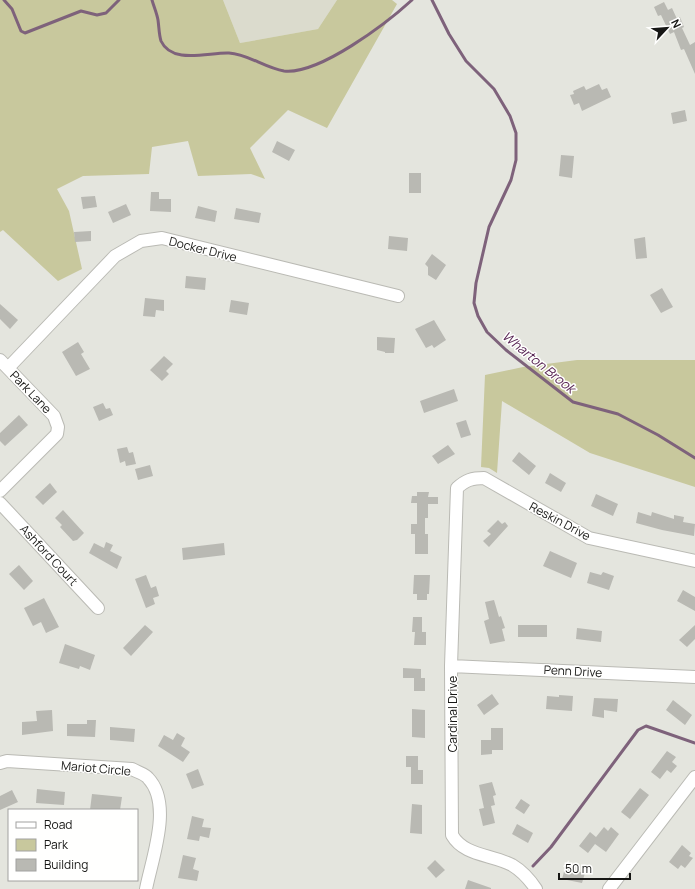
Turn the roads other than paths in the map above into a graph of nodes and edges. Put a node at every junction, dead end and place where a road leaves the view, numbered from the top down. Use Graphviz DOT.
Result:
graph roads {
  1 [pos="398,296"];
  2 [pos="4,364"];
  3 [pos="457,488"];
  4 [pos="0,491"];
  5 [pos="0,503"];
  6 [pos="695,561"];
  7 [pos="98,608"];
  8 [pos="452,666"];
  9 [pos="695,677"];
  10 [pos="0,763"];
  11 [pos="695,777"];
  12 [pos="146,889"];
  13 [pos="536,889"];
  14 [pos="609,889"];
  1 -- 2 [label="street, Docker Drive"];
  2 -- 4 [label="street, Park Lane"];
  3 -- 6 [label="street, Reskin Drive"];
  3 -- 8 [label="street, Cardinal Drive"];
  5 -- 7 [label="street, Ashford Court"];
  8 -- 9 [label="street, Penn Drive"];
  8 -- 13 [label="street, Cardinal Drive"];
  10 -- 12 [label="street, Mariot Circle"];
  11 -- 14 [label="street"];
}
